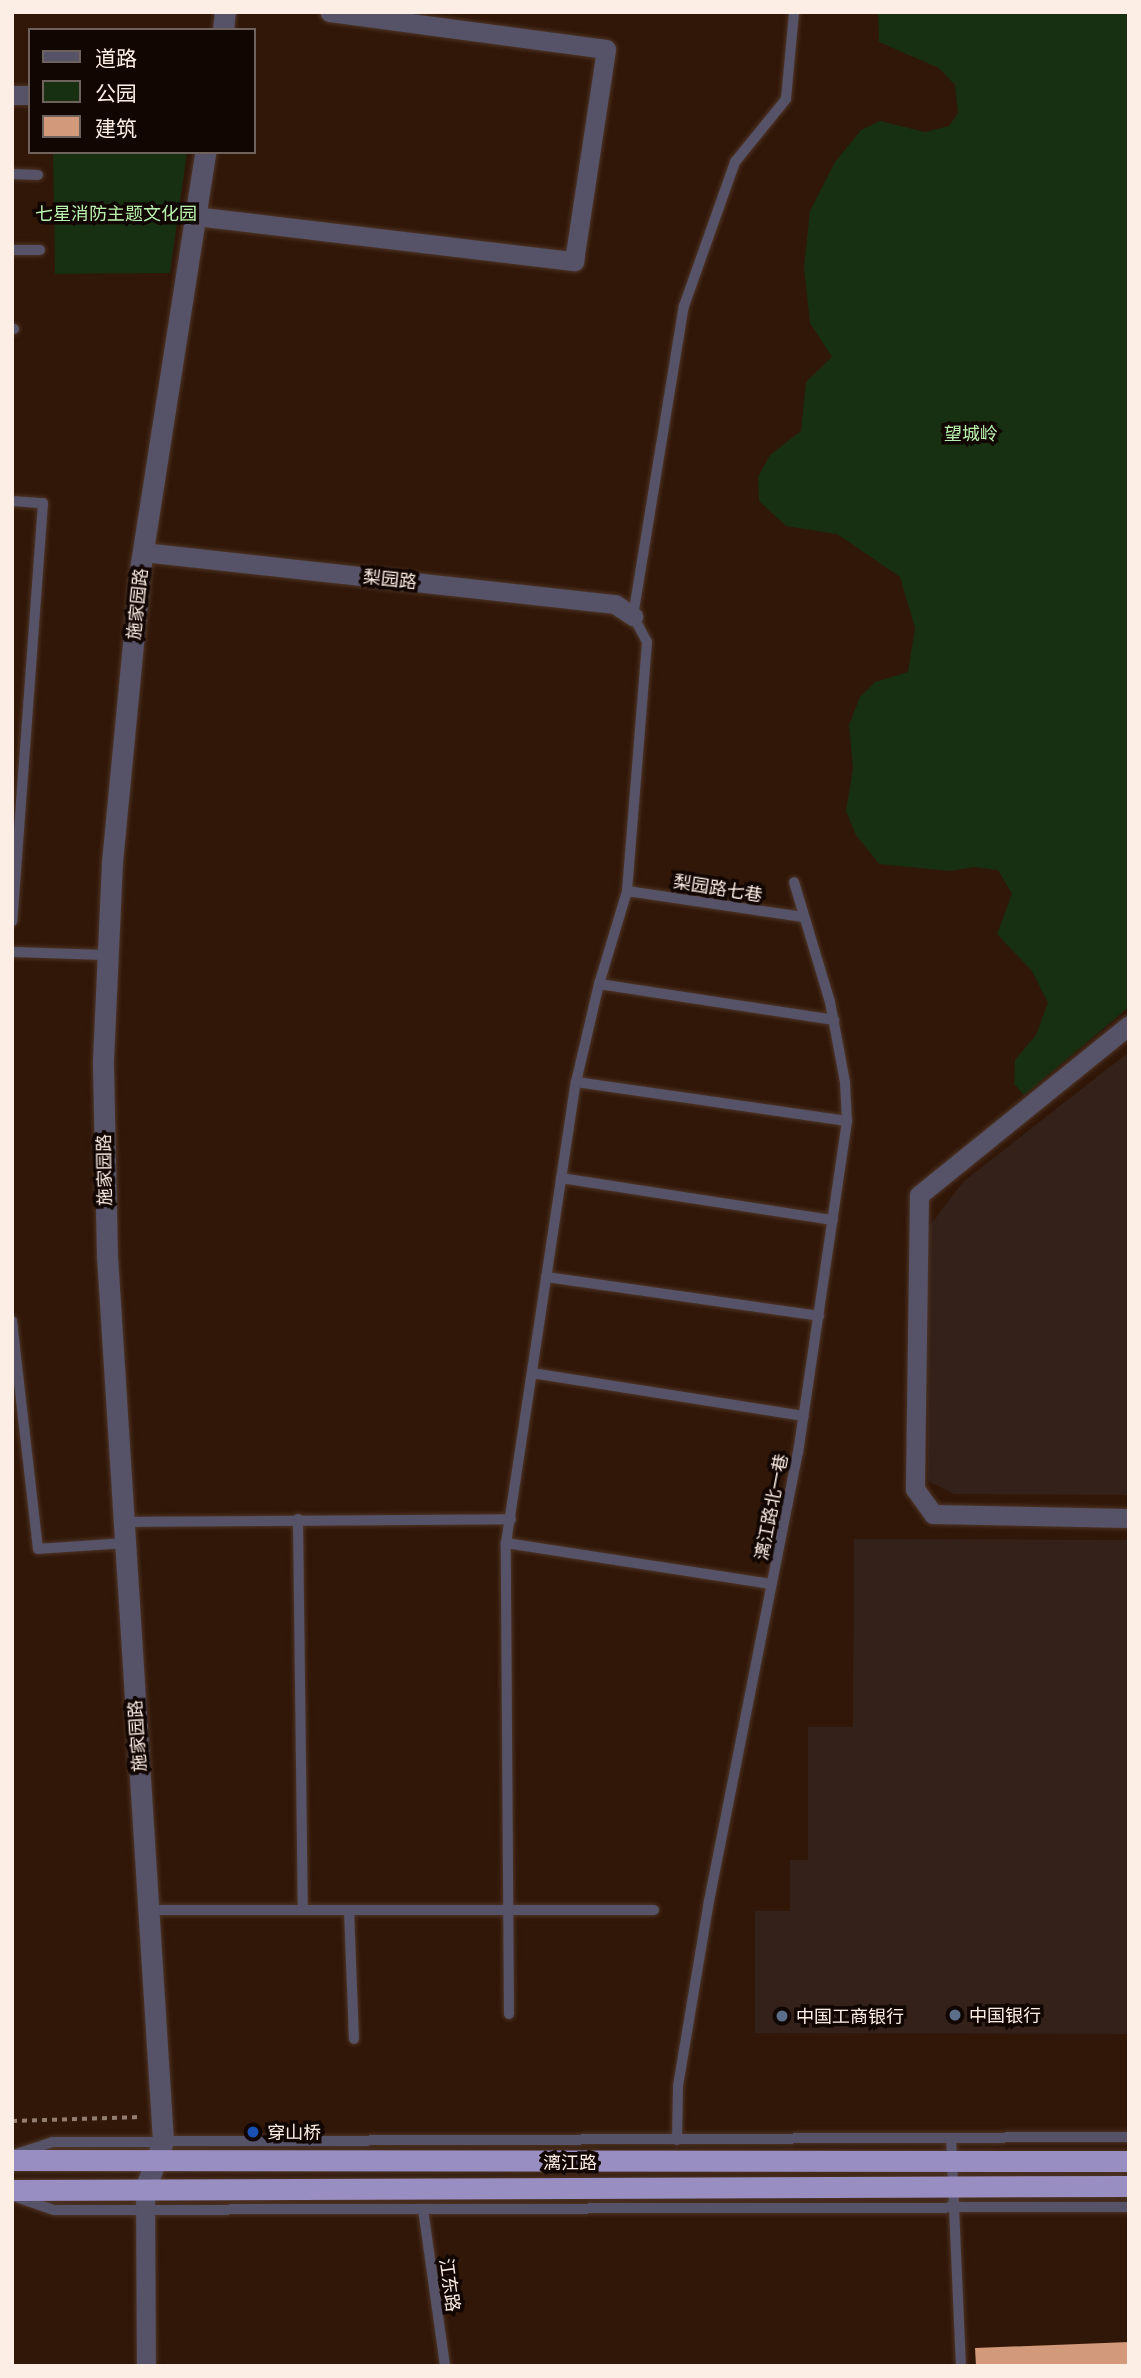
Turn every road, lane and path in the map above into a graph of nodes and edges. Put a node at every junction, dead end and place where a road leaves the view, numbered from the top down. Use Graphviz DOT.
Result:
graph roads {
  1 [pos="329,12"];
  2 [pos="794,12"];
  3 [pos="205,154"];
  4 [pos="12,174"];
  5 [pos="38,175"];
  6 [pos="195,216"];
  7 [pos="12,250"];
  8 [pos="40,250"];
  9 [pos="12,501"];
  10 [pos="143,552"];
  11 [pos="633,616"];
  12 [pos="794,882"];
  13 [pos="627,891"];
  14 [pos="803,918"];
  15 [pos="12,921"];
  16 [pos="12,952"];
  17 [pos="107,955"];
  18 [pos="599,984"];
  19 [pos="834,1020"];
  20 [pos="1129,1025"];
  21 [pos="576,1082"];
  22 [pos="847,1121"];
  23 [pos="561,1178"];
  24 [pos="834,1220"];
  25 [pos="546,1278"];
  26 [pos="819,1316"];
  27 [pos="12,1321"];
  28 [pos="531,1373"];
  29 [pos="804,1416"];
  30 [pos="1129,1518"];
  31 [pos="298,1519"];
  32 [pos="510,1519"];
  33 [pos="124,1532"];
  34 [pos="506,1543"];
  35 [pos="771,1584"];
  36 [pos="148,1910"];
  37 [pos="303,1910"];
  38 [pos="349,1910"];
  39 [pos="507,1910"];
  40 [pos="654,1910"];
  41 [pos="509,2014"];
  42 [pos="354,2039"];
  43 [pos="161,2116"];
  44 [pos="12,2121"];
  45 [pos="1129,2137"];
  46 [pos="951,2138"];
  47 [pos="677,2140"];
  48 [pos="163,2141"];
  49 [pos="12,2157"];
  50 [pos="952,2161"];
  51 [pos="1129,2161"];
  52 [pos="156,2162"];
  53 [pos="1129,2186"];
  54 [pos="12,2193"];
  55 [pos="953,2197"];
  56 [pos="145,2199"];
  57 [pos="1129,2207"];
  58 [pos="424,2209"];
  59 [pos="146,2366"];
  60 [pos="445,2366"];
  61 [pos="961,2366"];
  1 -- 6 [label="street"];
  2 -- 11 [label="lane"];
  3 -- 6 [label="street, 施家园路"];
  4 -- 5 [label="lane"];
  6 -- 10 [label="street, 施家园路"];
  7 -- 8 [label="lane"];
  9 -- 15 [label="lane"];
  10 -- 11 [label="street, 梨园路"];
  10 -- 17 [label="street, 施家园路"];
  11 -- 13 [label="lane"];
  12 -- 14 [label="lane, 漓江路北一巷"];
  13 -- 14 [label="lane, 梨园路七巷"];
  13 -- 18 [label="lane"];
  14 -- 19 [label="lane, 漓江路北一巷"];
  16 -- 17 [label="lane"];
  17 -- 33 [label="street, 施家园路"];
  18 -- 19 [label="lane"];
  18 -- 21 [label="lane"];
  19 -- 22 [label="lane, 漓江路北一巷"];
  20 -- 30 [label="street"];
  21 -- 22 [label="lane"];
  21 -- 23 [label="lane"];
  22 -- 24 [label="lane, 漓江路北一巷"];
  23 -- 24 [label="lane"];
  23 -- 25 [label="lane"];
  24 -- 26 [label="lane, 漓江路北一巷"];
  25 -- 26 [label="lane"];
  25 -- 28 [label="lane"];
  26 -- 29 [label="lane, 漓江路北一巷"];
  27 -- 33 [label="lane"];
  28 -- 29 [label="lane"];
  28 -- 32 [label="lane"];
  29 -- 35 [label="lane, 漓江路北一巷"];
  31 -- 32 [label="lane"];
  31 -- 33 [label="lane"];
  31 -- 37 [label="lane"];
  32 -- 34 [label="lane"];
  33 -- 36 [label="street, 施家园路"];
  34 -- 35 [label="lane"];
  34 -- 39 [label="lane"];
  35 -- 47 [label="lane, 漓江路北一巷"];
  36 -- 37 [label="lane"];
  36 -- 43 [label="street, 施家园路"];
  37 -- 38 [label="lane"];
  38 -- 39 [label="lane"];
  38 -- 42 [label="lane"];
  39 -- 40 [label="lane"];
  39 -- 41 [label="lane"];
  43 -- 44 [label="path"];
  43 -- 48 [label="street, 施家园路"];
  45 -- 46 [label="lane"];
  46 -- 47 [label="lane"];
  46 -- 50 [label="lane"];
  47 -- 48 [label="lane"];
  48 -- 49 [label="lane"];
  48 -- 52 [label="street, 施家园路"];
  49 -- 52 [label="highway, 漓江路"];
  50 -- 51 [label="highway, 漓江路"];
  50 -- 52 [label="highway, 漓江路"];
  50 -- 55 [label="lane"];
  52 -- 56 [label="street, 施家园路"];
  53 -- 55 [label="highway, 漓江路"];
  54 -- 56 [label="highway, 漓江路"];
  55 -- 56 [label="highway, 漓江路"];
  55 -- 57 [label="lane"];
  55 -- 58 [label="lane"];
  55 -- 61 [label="lane"];
  56 -- 58 [label="lane"];
  56 -- 59 [label="street"];
  58 -- 60 [label="lane, 江东路"];
}
